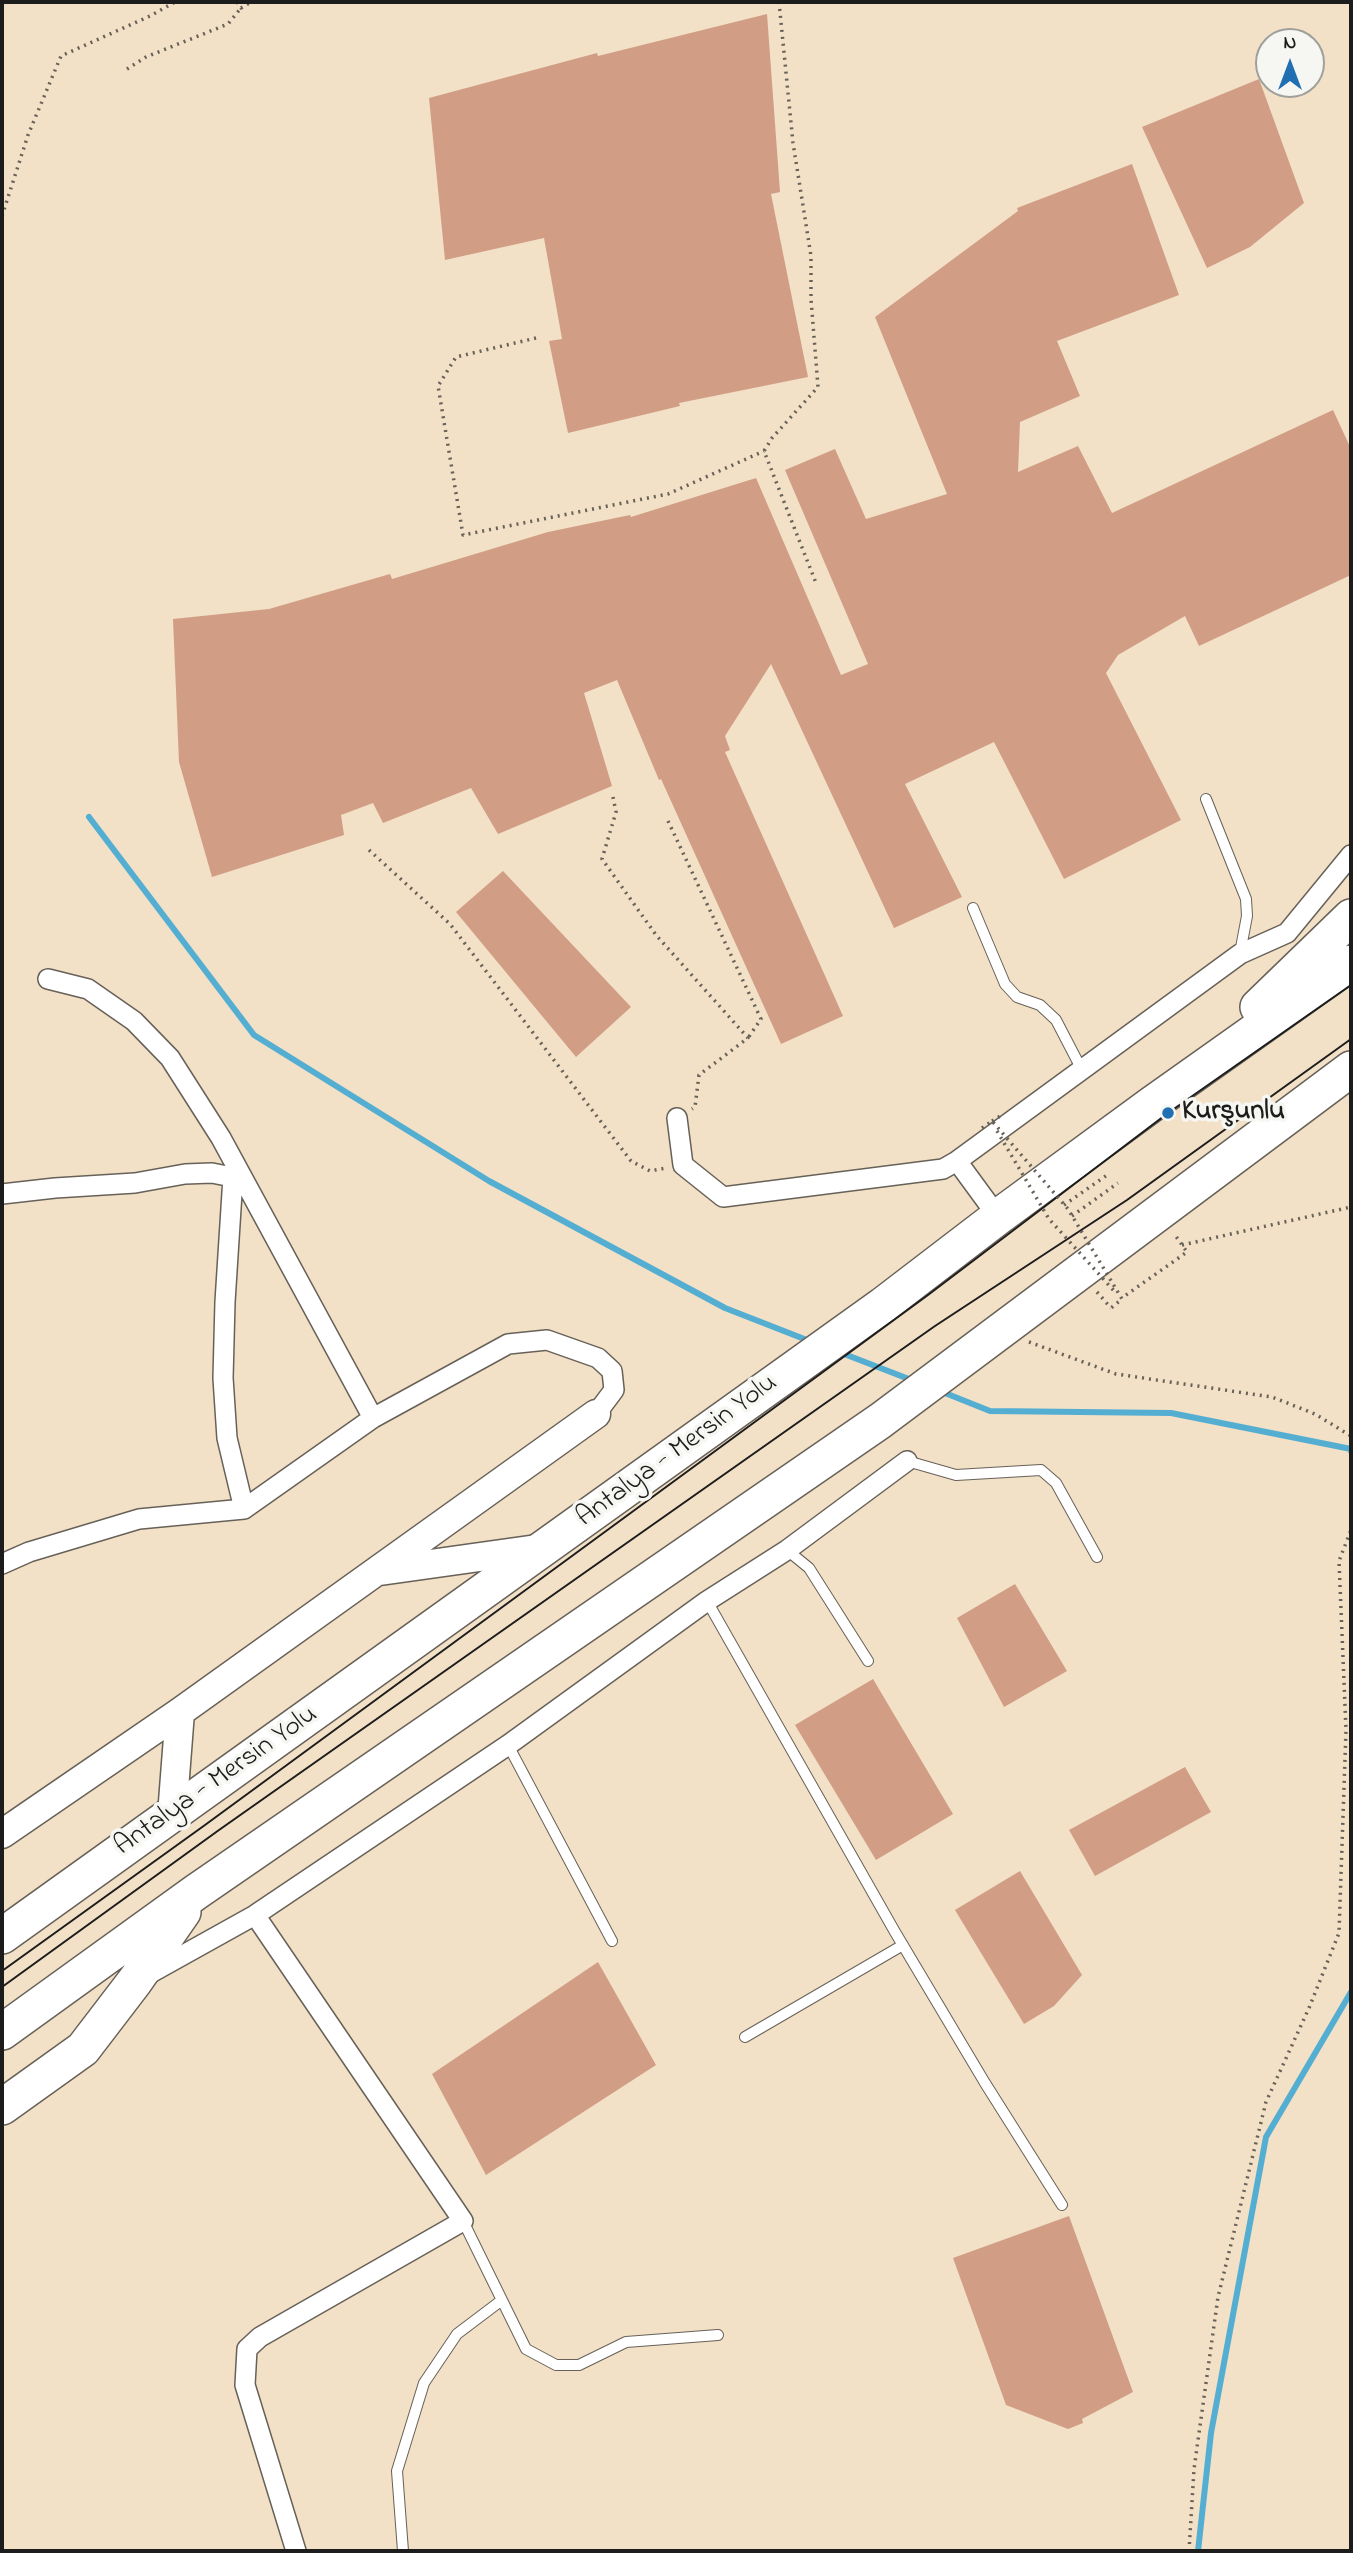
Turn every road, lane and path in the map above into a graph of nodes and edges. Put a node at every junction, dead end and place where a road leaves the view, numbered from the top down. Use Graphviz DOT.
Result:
graph roads {
  1 [pos="175,2"];
  2 [pos="237,2"];
  3 [pos="251,2"];
  4 [pos="779,2"];
  5 [pos="241,8"];
  6 [pos="127,69"];
  7 [pos="2,216"];
  8 [pos="536,338"];
  9 [pos="764,451"];
  10 [pos="816,583"];
  11 [pos="613,797"];
  12 [pos="1206,799"];
  13 [pos="668,821"];
  14 [pos="369,849"];
  15 [pos="1351,855"];
  16 [pos="974,908"];
  17 [pos="1351,917"];
  18 [pos="1240,954"];
  19 [pos="1351,963"];
  20 [pos="48,979"];
  21 [pos="748,1038"];
  22 [pos="1351,1069"];
  23 [pos="1082,1070"];
  24 [pos="1351,1101"];
  25 [pos="1152,1104"];
  26 [pos="1002,1115"];
  27 [pos="677,1118"];
  28 [pos="992,1121"];
  29 [pos="982,1128"];
  30 [pos="957,1161"];
  31 [pos="683,1165"];
  32 [pos="1110,1173"];
  33 [pos="238,1178"];
  34 [pos="1199,1180"];
  35 [pos="1118,1183"];
  36 [pos="2,1194"];
  37 [pos="1064,1205"];
  38 [pos="1351,1207"];
  39 [pos="1072,1216"];
  40 [pos="998,1217"];
  41 [pos="1182,1245"];
  42 [pos="1172,1262"];
  43 [pos="1116,1275"];
  44 [pos="1122,1299"];
  45 [pos="991,1339"];
  46 [pos="596,1414"];
  47 [pos="373,1418"];
  48 [pos="1351,1436"];
  49 [pos="907,1461"];
  50 [pos="244,1510"];
  51 [pos="1351,1530"];
  52 [pos="547,1548"];
  53 [pos="786,1550"];
  54 [pos="1097,1557"];
  55 [pos="2,1564"];
  56 [pos="374,1571"];
  57 [pos="707,1601"];
  58 [pos="869,1661"];
  59 [pos="180,1712"];
  60 [pos="508,1745"];
  61 [pos="172,1815"];
  62 [pos="2,1834"];
  63 [pos="196,1892"];
  64 [pos="255,1915"];
  65 [pos="2,1936"];
  66 [pos="612,1941"];
  67 [pos="903,1945"];
  68 [pos="135,1981"];
  69 [pos="2,2032"];
  70 [pos="745,2037"];
  71 [pos="2,2107"];
  72 [pos="1062,2205"];
  73 [pos="463,2221"];
  74 [pos="502,2300"];
  75 [pos="718,2335"];
  76 [pos="296,2551"];
  77 [pos="403,2551"];
  78 [pos="1189,2551"];
  1 -- 7 [label="path"];
  2 -- 5 [label="path"];
  3 -- 5 [label="path"];
  4 -- 9 [label="path"];
  5 -- 6 [label="path"];
  8 -- 9 [label="path"];
  9 -- 10 [label="path"];
  11 -- 21 [label="path"];
  12 -- 18 [label="lane"];
  13 -- 21 [label="path"];
  14 -- 31 [label="path"];
  15 -- 18 [label="street"];
  16 -- 23 [label="lane"];
  17 -- 25 [label="highway"];
  18 -- 23 [label="street"];
  19 -- 25 [label="highway, Antalya - Mersin Yolu"];
  20 -- 33 [label="street"];
  21 -- 27 [label="path"];
  22 -- 34 [label="highway"];
  23 -- 30 [label="street"];
  24 -- 34 [label="highway"];
  25 -- 40 [label="highway, Antalya - Mersin Yolu"];
  26 -- 28 [label="path, bridge"];
  27 -- 31 [label="street"];
  28 -- 29 [label="path, bridge"];
  28 -- 37 [label="path, bridge"];
  28 -- 44 [label="path, bridge"];
  30 -- 31 [label="street"];
  30 -- 40 [label="street"];
  32 -- 37 [label="path"];
  33 -- 36 [label="street"];
  33 -- 47 [label="street"];
  33 -- 50 [label="street"];
  34 -- 45 [label="highway"];
  35 -- 39 [label="path"];
  37 -- 39 [label="path, bridge"];
  38 -- 41 [label="path"];
  39 -- 44 [label="path, bridge"];
  40 -- 52 [label="highway, Antalya - Mersin Yolu"];
  42 -- 44 [label="path, bridge"];
  43 -- 44 [label="path, bridge"];
  45 -- 48 [label="path"];
  45 -- 63 [label="highway"];
  46 -- 47 [label="street"];
  46 -- 56 [label="street"];
  47 -- 50 [label="street"];
  49 -- 53 [label="street"];
  49 -- 54 [label="lane"];
  50 -- 55 [label="street"];
  51 -- 78 [label="path"];
  52 -- 56 [label="street"];
  52 -- 61 [label="highway, Antalya - Mersin Yolu"];
  53 -- 57 [label="street"];
  53 -- 58 [label="lane"];
  56 -- 59 [label="street"];
  57 -- 60 [label="street"];
  57 -- 67 [label="lane"];
  59 -- 61 [label="street"];
  59 -- 62 [label="street"];
  60 -- 64 [label="street"];
  60 -- 66 [label="lane"];
  61 -- 65 [label="highway, Antalya - Mersin Yolu"];
  63 -- 68 [label="highway"];
  63 -- 69 [label="highway"];
  64 -- 68 [label="street"];
  64 -- 73 [label="street"];
  67 -- 70 [label="lane"];
  67 -- 72 [label="lane"];
  68 -- 71 [label="highway"];
  73 -- 74 [label="lane"];
  73 -- 76 [label="street"];
  74 -- 75 [label="lane"];
  74 -- 77 [label="lane"];
}
